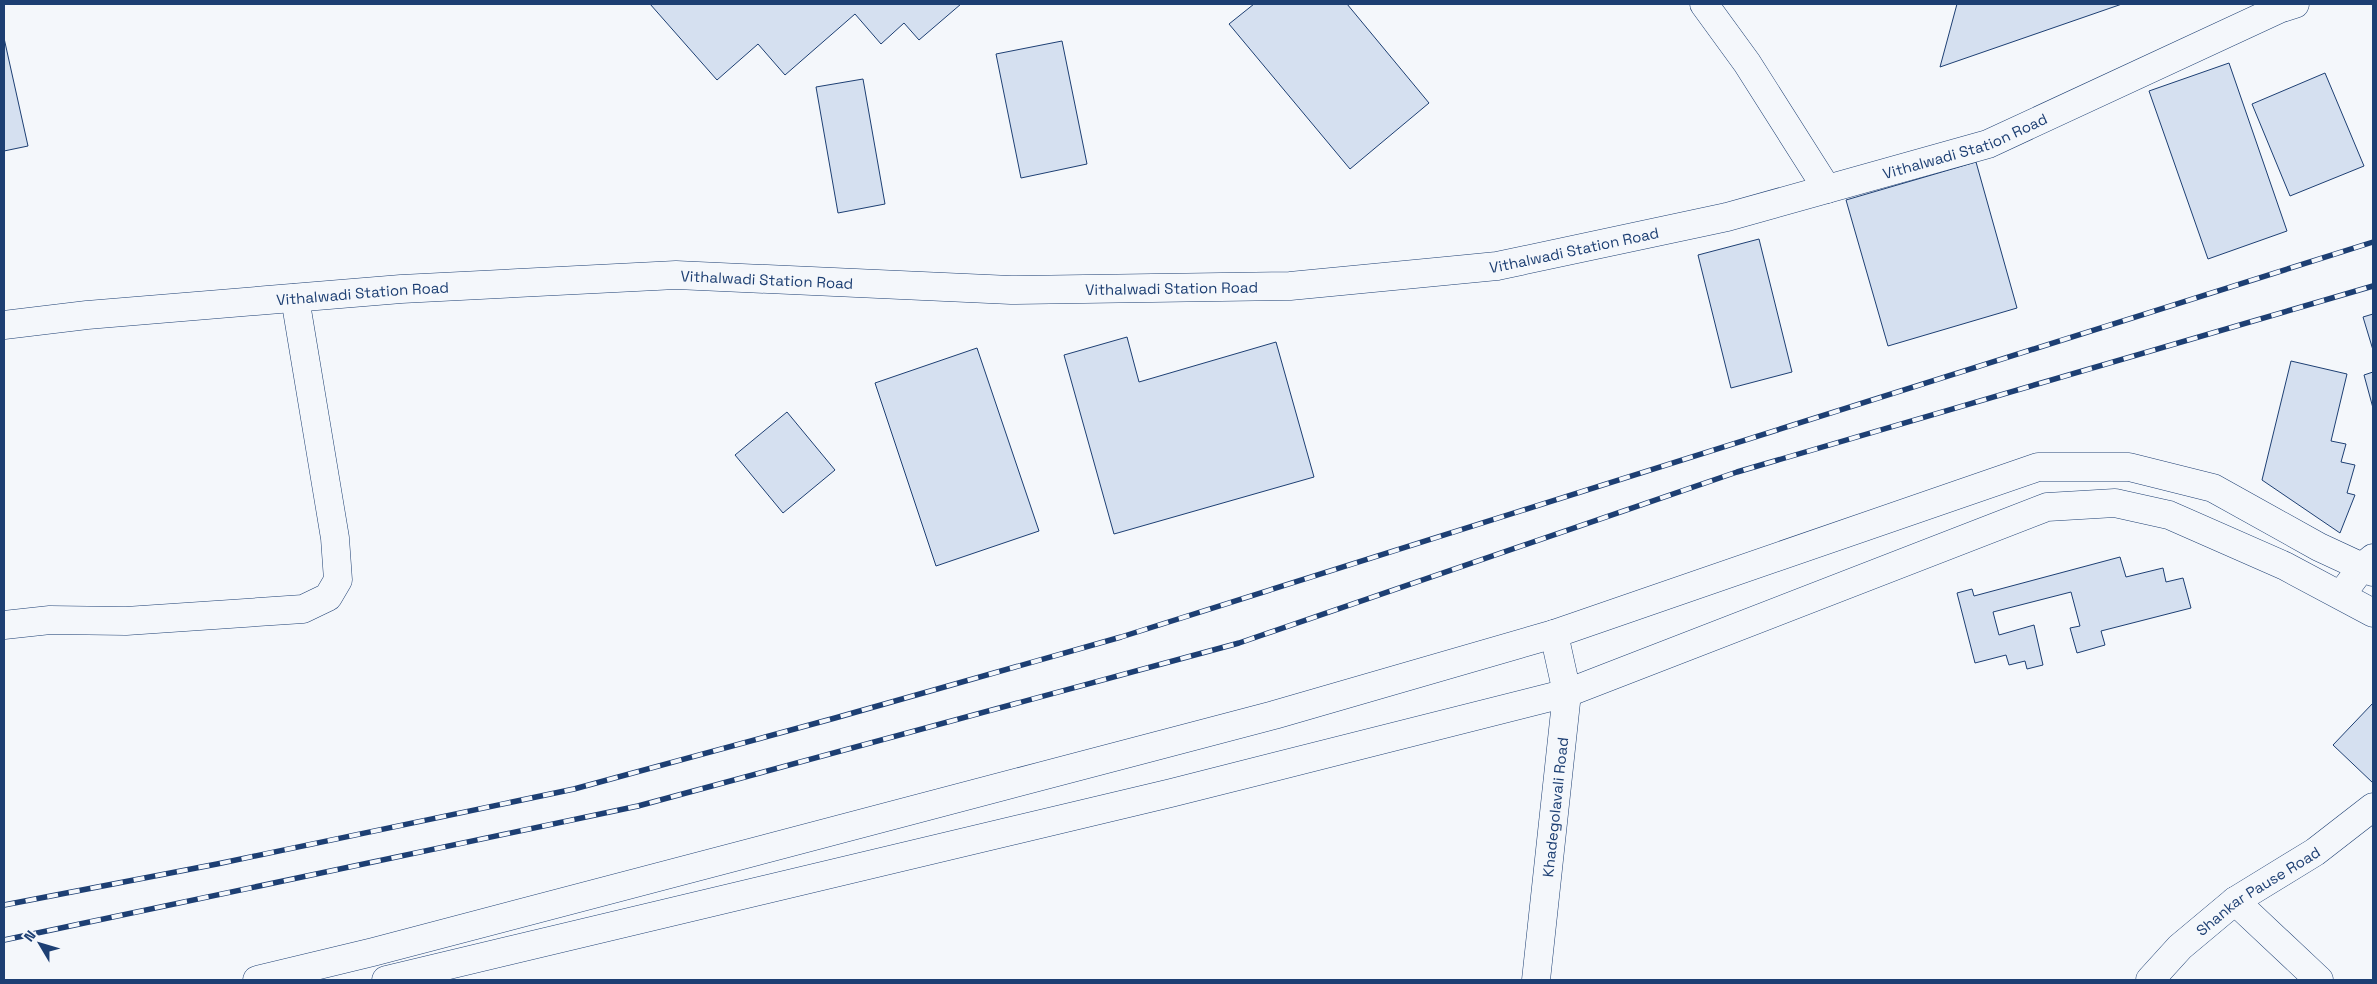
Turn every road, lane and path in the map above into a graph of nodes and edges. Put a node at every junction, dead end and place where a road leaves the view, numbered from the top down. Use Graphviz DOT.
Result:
graph roads {
  1 [pos="1704,4"];
  2 [pos="2296,4"];
  3 [pos="1827,189"];
  4 [pos="295,298"];
  5 [pos="4,326"];
  6 [pos="2369,566"];
  7 [pos="2341,595"];
  8 [pos="2373,613"];
  9 [pos="4,625"];
  10 [pos="1554,634"];
  11 [pos="1567,693"];
  12 [pos="2373,807"];
  13 [pos="911,810"];
  14 [pos="924,852"];
  15 [pos="2235,901"];
  16 [pos="532,910"];
  17 [pos="538,943"];
  18 [pos="366,954"];
  19 [pos="257,980"];
  20 [pos="371,980"];
  21 [pos="386,980"];
  22 [pos="1536,980"];
  23 [pos="2150,980"];
  24 [pos="2319,980"];
  1 -- 3 [label="main road"];
  2 -- 3 [label="main road, Vithalwadi Station Road"];
  3 -- 4 [label="main road, Vithalwadi Station Road"];
  4 -- 5 [label="main road, Vithalwadi Station Road"];
  4 -- 9 [label="main road"];
  6 -- 7 [label="main road"];
  6 -- 10 [label="main road"];
  7 -- 8 [label="main road"];
  7 -- 11 [label="main road"];
  10 -- 11 [label="main road, Khadegolavali Road"];
  10 -- 13 [label="main road"];
  11 -- 14 [label="main road"];
  11 -- 22 [label="main road, Khadegolavali Road"];
  12 -- 15 [label="main road, Shankar Pause Road"];
  13 -- 14 [label="main road"];
  13 -- 16 [label="main road"];
  14 -- 17 [label="main road"];
  15 -- 23 [label="main road, Shankar Pause Road"];
  15 -- 24 [label="main road"];
  16 -- 17 [label="main road"];
  16 -- 18 [label="main road"];
  17 -- 21 [label="main road"];
  18 -- 19 [label="main road"];
  18 -- 20 [label="main road"];
}
